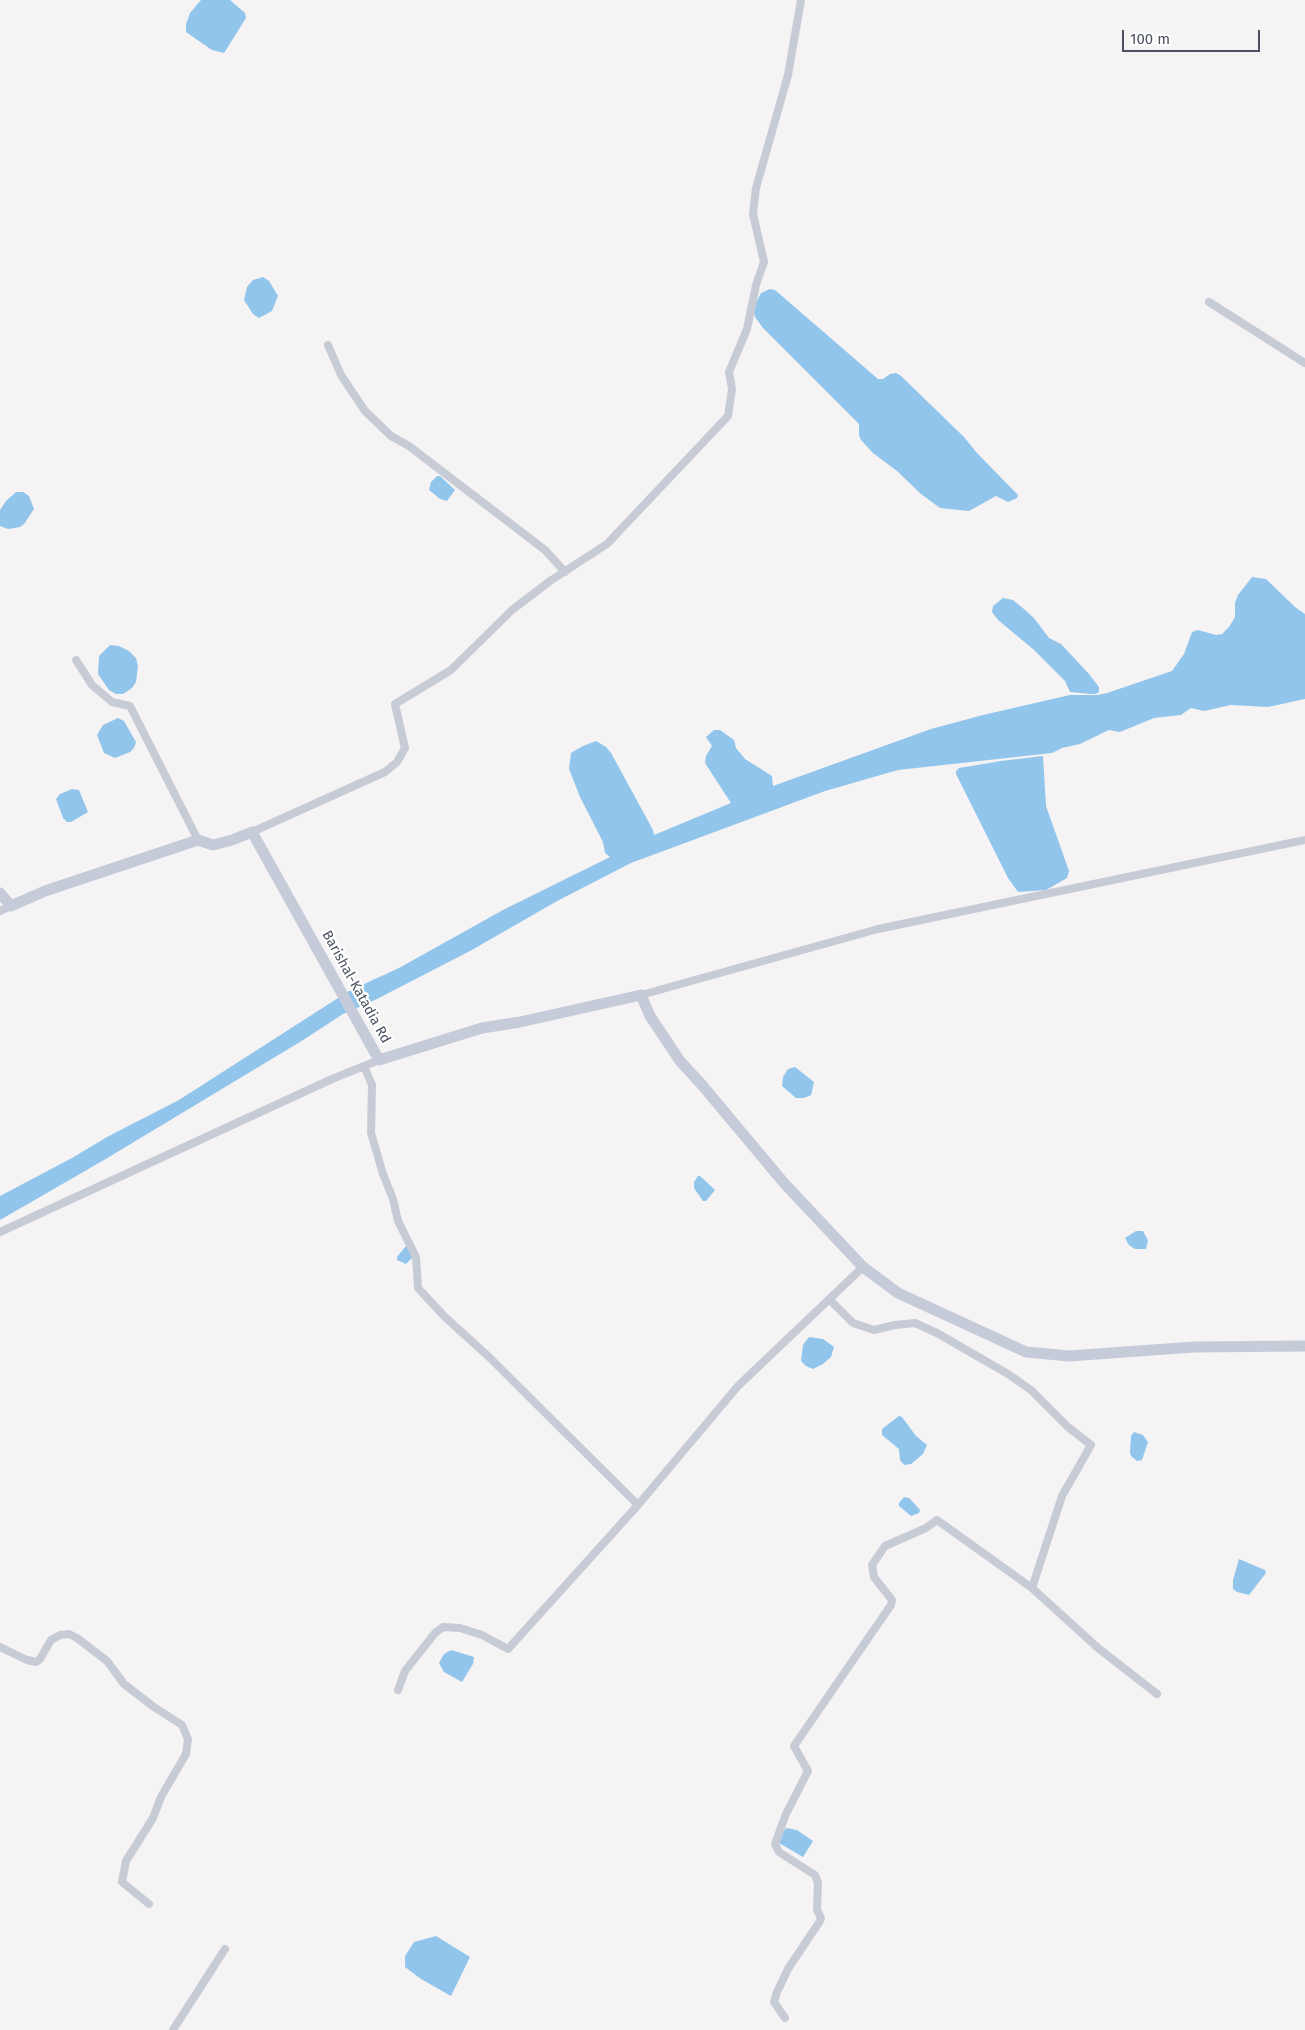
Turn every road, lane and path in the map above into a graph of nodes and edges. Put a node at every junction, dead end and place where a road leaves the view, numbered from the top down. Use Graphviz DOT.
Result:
graph roads {
  1 [pos="801,0"];
  2 [pos="1209,302"];
  3 [pos="328,345"];
  4 [pos="1305,363"];
  5 [pos="565,572"];
  6 [pos="76,660"];
  7 [pos="252,832"];
  8 [pos="198,840"];
  9 [pos="1305,840"];
  10 [pos="0,892"];
  11 [pos="5,909"];
  12 [pos="640,995"];
  13 [pos="379,1060"];
  14 [pos="364,1066"];
  15 [pos="0,1232"];
  16 [pos="863,1267"];
  17 [pos="830,1300"];
  18 [pos="1305,1346"];
  19 [pos="638,1505"];
  20 [pos="1032,1588"];
  21 [pos="0,1647"];
  22 [pos="398,1690"];
  23 [pos="1156,1694"];
  24 [pos="149,1904"];
  25 [pos="225,1949"];
  26 [pos="785,2018"];
  27 [pos="173,2030"];
  1 -- 5 [label="street"];
  2 -- 4 [label="street"];
  3 -- 5 [label="street"];
  5 -- 7 [label="street"];
  6 -- 8 [label="street"];
  7 -- 8 [label="main road"];
  7 -- 13 [label="main road, Barishal-Katadia Rd"];
  8 -- 11 [label="main road"];
  9 -- 12 [label="street"];
  10 -- 11 [label="main road"];
  12 -- 13 [label="main road, Barishal-Katadia Rd"];
  12 -- 16 [label="main road"];
  13 -- 14 [label="street"];
  14 -- 15 [label="street"];
  14 -- 19 [label="street"];
  16 -- 17 [label="street"];
  16 -- 18 [label="main road"];
  17 -- 19 [label="street"];
  17 -- 20 [label="street"];
  19 -- 22 [label="street"];
  20 -- 23 [label="street"];
  20 -- 26 [label="street"];
  21 -- 24 [label="street"];
  25 -- 27 [label="street"];
}
